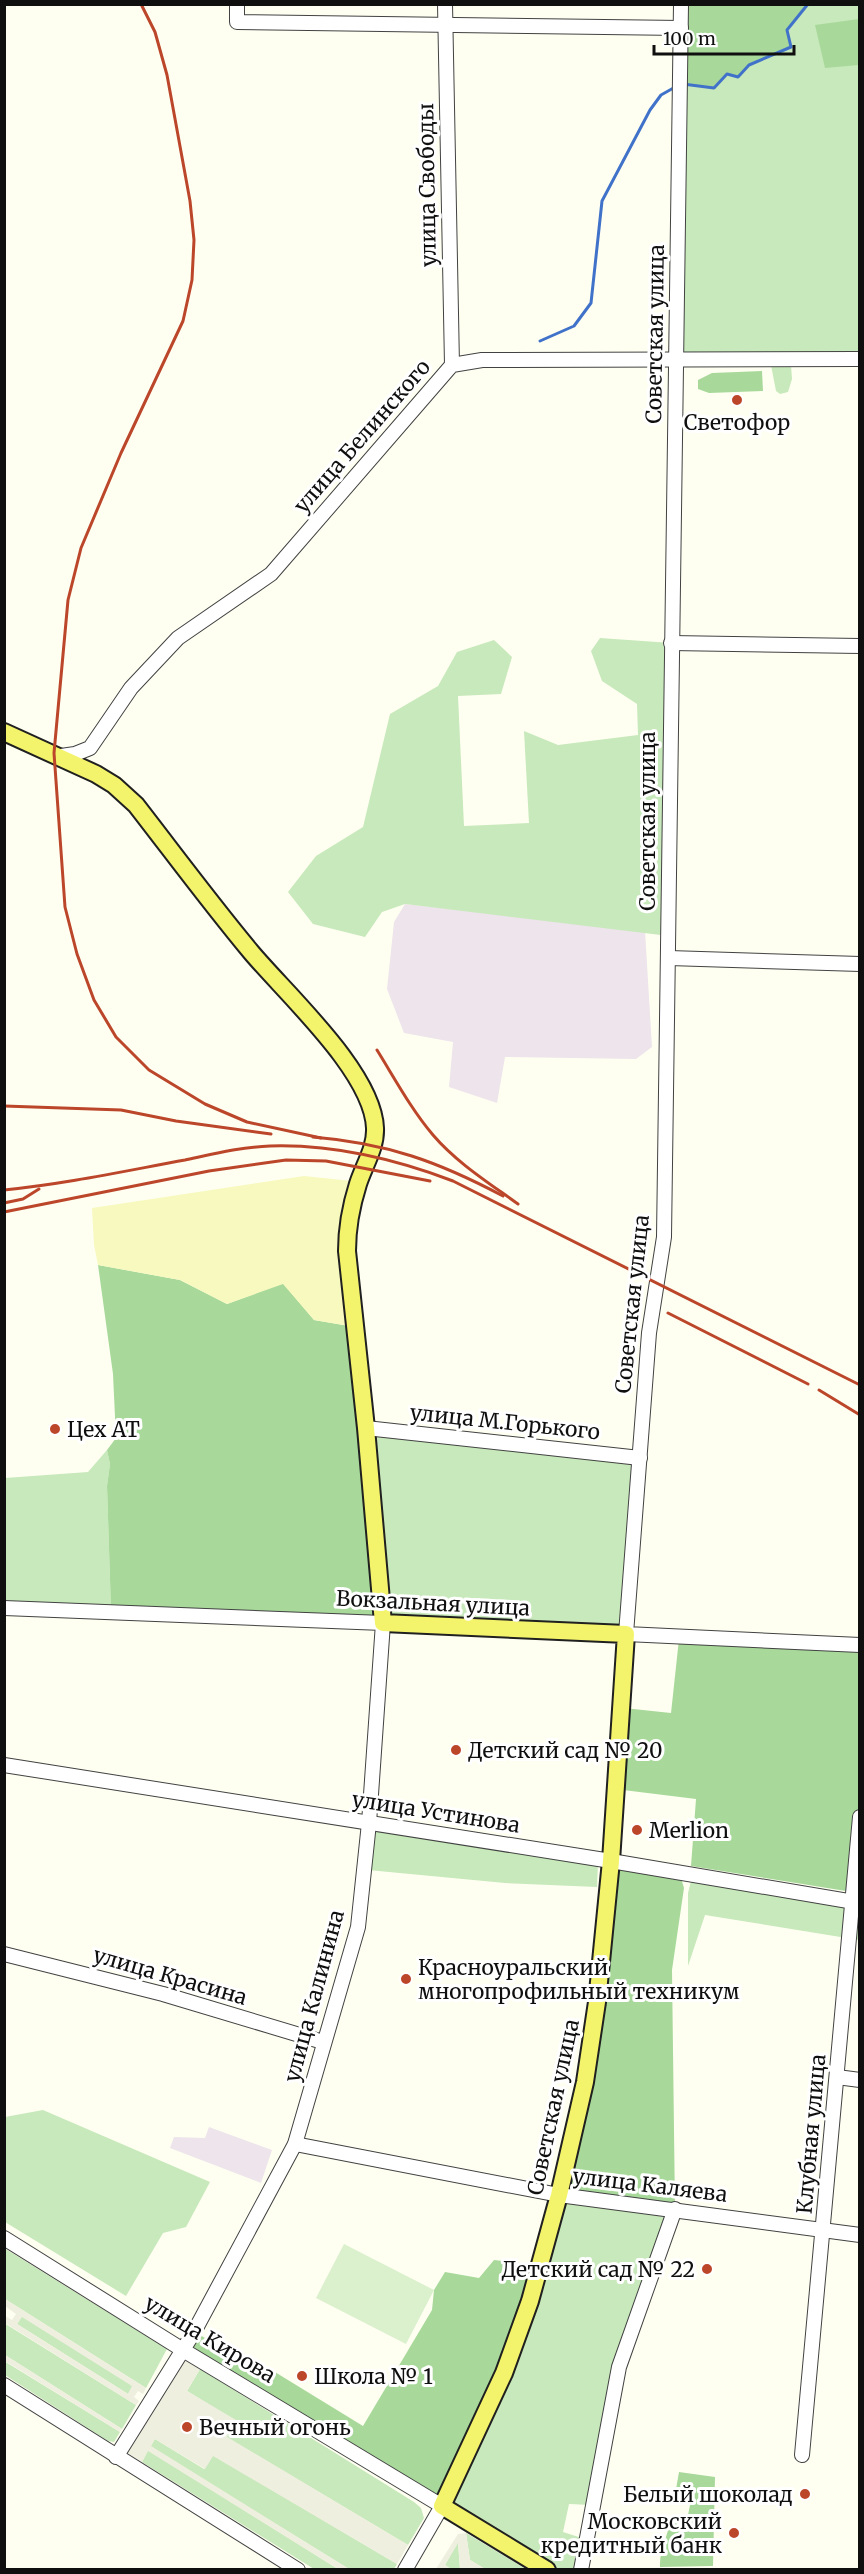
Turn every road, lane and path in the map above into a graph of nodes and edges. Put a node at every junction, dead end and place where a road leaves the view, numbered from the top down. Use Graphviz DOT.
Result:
graph roads {
  1 [pos="237,4"];
  2 [pos="445,4"];
  3 [pos="681,4"];
  4 [pos="445,26"];
  5 [pos="681,28"];
  6 [pos="678,359"];
  7 [pos="860,359"];
  8 [pos="452,365"];
  9 [pos="671,643"];
  10 [pos="860,646"];
  11 [pos="4,732"];
  12 [pos="61,756"];
  13 [pos="669,958"];
  14 [pos="860,964"];
  15 [pos="366,1428"];
  16 [pos="640,1458"];
  17 [pos="4,1608"];
  18 [pos="382,1623"];
  19 [pos="626,1634"];
  20 [pos="860,1645"];
  21 [pos="4,1766"];
  22 [pos="860,1817"];
  23 [pos="369,1823"];
  24 [pos="611,1861"];
  25 [pos="856,1903"];
  26 [pos="4,1953"];
  27 [pos="323,2042"];
  28 [pos="837,2077"];
  29 [pos="860,2080"];
  30 [pos="295,2144"];
  31 [pos="559,2195"];
  32 [pos="675,2209"];
  33 [pos="823,2230"];
  34 [pos="860,2235"];
  35 [pos="4,2238"];
  36 [pos="183,2350"];
  37 [pos="4,2385"];
  38 [pos="802,2455"];
  39 [pos="116,2457"];
  40 [pos="442,2506"];
  41 [pos="298,2570"];
  42 [pos="405,2570"];
  43 [pos="547,2570"];
  44 [pos="581,2570"];
  1 -- 4 [label="street"];
  2 -- 4 [label="street, улица Свободы"];
  3 -- 5 [label="street, Советская улица"];
  4 -- 5 [label="street"];
  4 -- 8 [label="street, улица Свободы"];
  5 -- 6 [label="street, Советская улица"];
  6 -- 7 [label="street, улица Белинского"];
  6 -- 8 [label="street, улица Белинского"];
  6 -- 9 [label="street, Советская улица"];
  8 -- 12 [label="street, улица Белинского"];
  9 -- 10 [label="street"];
  9 -- 13 [label="street, Советская улица"];
  11 -- 12 [label="main road"];
  12 -- 15 [label="main road"];
  13 -- 14 [label="street"];
  13 -- 16 [label="street, Советская улица"];
  15 -- 16 [label="street, улица М.Горького"];
  15 -- 18 [label="main road"];
  16 -- 19 [label="street, Советская улица"];
  17 -- 18 [label="street, Вокзальная улица"];
  18 -- 19 [label="main road, Вокзальная улица"];
  18 -- 23 [label="street, улица Калинина"];
  19 -- 20 [label="street, Вокзальная улица"];
  19 -- 24 [label="main road, Советская улица"];
  21 -- 23 [label="street, улица Устинова"];
  22 -- 25 [label="street, Клубная улица"];
  23 -- 24 [label="street, улица Устинова"];
  23 -- 27 [label="street, улица Калинина"];
  24 -- 25 [label="street, улица Устинова"];
  24 -- 31 [label="main road, Советская улица"];
  25 -- 28 [label="street, Клубная улица"];
  26 -- 27 [label="street, улица Красина"];
  27 -- 30 [label="street, улица Калинина"];
  28 -- 29 [label="street"];
  28 -- 33 [label="street, Клубная улица"];
  30 -- 31 [label="street, улица Каляева"];
  30 -- 36 [label="street, улица Калинина"];
  31 -- 32 [label="street, улица Каляева"];
  31 -- 40 [label="main road, Советская улица"];
  32 -- 33 [label="street, улица Каляева"];
  32 -- 44 [label="street"];
  33 -- 34 [label="street, улица Каляева"];
  33 -- 38 [label="street, Клубная улица"];
  35 -- 36 [label="street, улица Кирова"];
  36 -- 39 [label="street, улица Калинина"];
  36 -- 40 [label="street, улица Кирова"];
  37 -- 39 [label="street"];
  39 -- 41 [label="street"];
  40 -- 42 [label="street, Советская улица"];
  40 -- 43 [label="main road, улица Кирова"];
}
